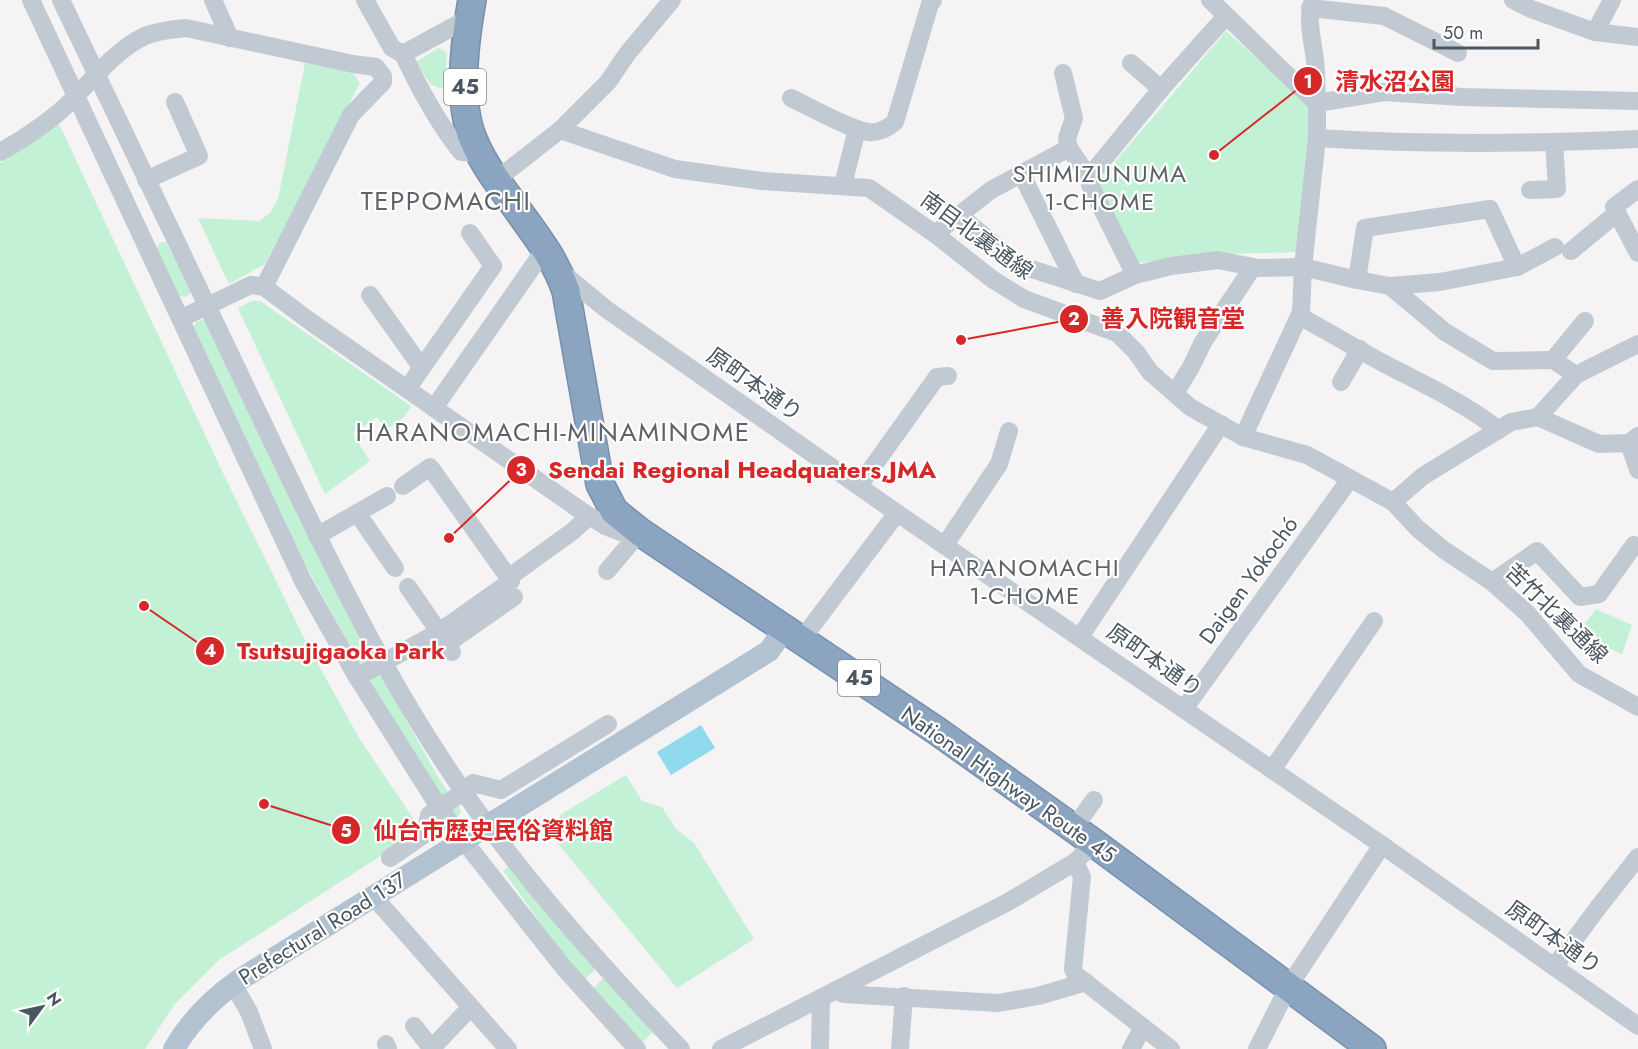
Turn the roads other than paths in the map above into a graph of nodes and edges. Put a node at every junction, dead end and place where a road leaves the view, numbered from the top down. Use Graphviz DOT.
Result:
graph roads {
  1 [pos="31,0"];
  2 [pos="61,0"];
  3 [pos="213,0"];
  4 [pos="365,0"];
  5 [pos="672,0"];
  6 [pos="933,0"];
  7 [pos="1210,0"];
  8 [pos="1514,0"];
  9 [pos="1612,0"];
  10 [pos="1311,4"];
  11 [pos="471,9"];
  12 [pos="1226,16"];
  13 [pos="1595,32"];
  14 [pos="1638,37"];
  15 [pos="230,38"];
  16 [pos="1458,53"];
  17 [pos="403,54"];
  18 [pos="1131,63"];
  19 [pos="1063,72"];
  20 [pos="96,76"];
  21 [pos="1161,89"];
  22 [pos="76,95"];
  23 [pos="791,98"];
  24 [pos="1638,100"];
  25 [pos="175,102"];
  26 [pos="1317,104"];
  27 [pos="857,129"];
  28 [pos="560,130"];
  29 [pos="1317,138"];
  30 [pos="1638,139"];
  31 [pos="1554,143"];
  32 [pos="1069,148"];
  33 [pos="0,152"];
  34 [pos="480,153"];
  35 [pos="1022,175"];
  36 [pos="1089,177"];
  37 [pos="146,180"];
  38 [pos="496,180"];
  39 [pos="843,185"];
  40 [pos="1638,189"];
  41 [pos="1530,190"];
  42 [pos="1617,213"];
  43 [pos="960,216"];
  44 [pos="470,232"];
  45 [pos="935,234"];
  46 [pos="1638,253"];
  47 [pos="552,259"];
  48 [pos="1252,267"];
  49 [pos="1303,267"];
  50 [pos="1517,267"];
  51 [pos="1135,275"];
  52 [pos="1357,280"];
  53 [pos="1076,284"];
  54 [pos="1390,286"];
  55 [pos="264,287"];
  56 [pos="370,295"];
  57 [pos="207,306"];
  58 [pos="1299,316"];
  59 [pos="182,318"];
  60 [pos="1585,321"];
  61 [pos="1638,344"];
  62 [pos="1360,349"];
  63 [pos="1553,360"];
  64 [pos="422,368"];
  65 [pos="1575,375"];
  66 [pos="948,376"];
  67 [pos="1341,382"];
  68 [pos="407,389"];
  69 [pos="1175,393"];
  70 [pos="434,408"];
  71 [pos="1538,417"];
  72 [pos="1221,424"];
  73 [pos="1499,430"];
  74 [pos="1009,431"];
  75 [pos="1243,437"];
  76 [pos="1633,440"];
  77 [pos="1638,470"];
  78 [pos="1350,479"];
  79 [pos="600,484"];
  80 [pos="403,486"];
  81 [pos="859,486"];
  82 [pos="387,496"];
  83 [pos="566,501"];
  84 [pos="1393,502"];
  85 [pos="357,513"];
  86 [pos="897,513"];
  87 [pos="589,516"];
  88 [pos="638,530"];
  89 [pos="317,536"];
  90 [pos="1634,545"];
  91 [pos="945,546"];
  92 [pos="394,568"];
  93 [pos="607,571"];
  94 [pos="508,578"];
  95 [pos="1492,582"];
  96 [pos="408,587"];
  97 [pos="514,597"];
  98 [pos="1374,621"];
  99 [pos="793,634"];
  100 [pos="1080,637"];
  101 [pos="446,643"];
  102 [pos="383,663"];
  103 [pos="357,677"];
  104 [pos="1638,707"];
  105 [pos="1184,710"];
  106 [pos="608,724"];
  107 [pos="1272,770"];
  108 [pos="1094,800"];
  109 [pos="488,824"];
  110 [pos="463,840"];
  111 [pos="1382,844"];
  112 [pos="1081,845"];
  113 [pos="1638,857"];
  114 [pos="390,858"];
  115 [pos="373,896"];
  116 [pos="1554,967"];
  117 [pos="1086,982"];
  118 [pos="233,984"];
  119 [pos="1289,986"];
  120 [pos="828,994"];
  121 [pos="904,996"];
  122 [pos="470,1008"];
  123 [pos="414,1026"];
  124 [pos="1638,1026"];
  125 [pos="1143,1027"];
  126 [pos="433,1048"];
  127 [pos="174,1049"];
  128 [pos="263,1049"];
  129 [pos="508,1049"];
  130 [pos="637,1049"];
  131 [pos="681,1049"];
  132 [pos="722,1049"];
  133 [pos="820,1049"];
  134 [pos="900,1049"];
  135 [pos="1131,1049"];
  136 [pos="1171,1049"];
  137 [pos="1257,1049"];
  138 [pos="1372,1049"];
  1 -- 22 [label="street"];
  2 -- 20 [label="street"];
  3 -- 15 [label="street"];
  4 -- 17 [label="street"];
  5 -- 28 [label="street"];
  6 -- 27 [label="street"];
  7 -- 12 [label="street"];
  8 -- 13 [label="street"];
  9 -- 13 [label="street"];
  10 -- 16 [label="street"];
  10 -- 26 [label="street"];
  11 -- 17 [label="street"];
  11 -- 34 [label="highway, National Highway Route 45 / 45"];
  12 -- 21 [label="street"];
  12 -- 26 [label="street"];
  13 -- 14 [label="street"];
  15 -- 20 [label="street"];
  15 -- 55 [label="street"];
  17 -- 34 [label="street"];
  18 -- 21 [label="street"];
  19 -- 32 [label="street"];
  20 -- 22 [label="street"];
  20 -- 37 [label="street"];
  21 -- 36 [label="street"];
  22 -- 33 [label="street"];
  22 -- 59 [label="street"];
  23 -- 27 [label="street"];
  24 -- 26 [label="street"];
  25 -- 37 [label="street"];
  26 -- 29 [label="street"];
  27 -- 39 [label="street"];
  28 -- 38 [label="street"];
  28 -- 39 [label="street, 南目北裏通線"];
  29 -- 31 [label="street"];
  29 -- 49 [label="street"];
  30 -- 31 [label="street"];
  31 -- 41 [label="street"];
  32 -- 35 [label="street"];
  32 -- 36 [label="street"];
  34 -- 38 [label="highway, National Highway Route 45 / 45"];
  35 -- 43 [label="street"];
  35 -- 53 [label="street"];
  36 -- 51 [label="street"];
  37 -- 57 [label="street"];
  38 -- 47 [label="highway, National Highway Route 45 / 45"];
  39 -- 45 [label="street, 南目北裏通線"];
  40 -- 42 [label="street"];
  42 -- 46 [label="street"];
  42 -- 50 [label="street"];
  43 -- 45 [label="street"];
  43 -- 53 [label="street"];
  44 -- 64 [label="street"];
  45 -- 69 [label="street, 南目北裏通線"];
  47 -- 70 [label="street"];
  47 -- 79 [label="highway, National Highway Route 45 / 45"];
  47 -- 81 [label="street, 原町本通り"];
  48 -- 49 [label="street"];
  48 -- 51 [label="street"];
  48 -- 69 [label="street"];
  49 -- 52 [label="street"];
  49 -- 58 [label="street"];
  50 -- 52 [label="street"];
  50 -- 54 [label="street"];
  51 -- 53 [label="street"];
  52 -- 54 [label="street"];
  54 -- 63 [label="street"];
  55 -- 57 [label="street"];
  55 -- 68 [label="street"];
  56 -- 64 [label="street"];
  57 -- 59 [label="street"];
  57 -- 89 [label="street"];
  58 -- 62 [label="street"];
  58 -- 75 [label="street"];
  59 -- 103 [label="street"];
  60 -- 63 [label="street"];
  61 -- 65 [label="street"];
  62 -- 67 [label="street"];
  62 -- 73 [label="street"];
  63 -- 65 [label="street"];
  64 -- 68 [label="street"];
  65 -- 71 [label="street"];
  66 -- 81 [label="street"];
  68 -- 70 [label="street"];
  69 -- 72 [label="street, 南目北裏通線"];
  70 -- 83 [label="street"];
  71 -- 73 [label="street"];
  71 -- 76 [label="street"];
  72 -- 75 [label="street, 南目北裏通線"];
  72 -- 100 [label="street"];
  73 -- 84 [label="street"];
  74 -- 91 [label="street"];
  75 -- 78 [label="street, 南目北裏通線"];
  76 -- 77 [label="street"];
  78 -- 84 [label="street, 南目北裏通線"];
  78 -- 105 [label="street, Daigen Yokochó"];
  79 -- 83 [label="street"];
  79 -- 88 [label="highway, National Highway Route 45 / 45"];
  80 -- 94 [label="street"];
  81 -- 86 [label="street, 原町本通り"];
  82 -- 85 [label="street"];
  83 -- 87 [label="street"];
  84 -- 95 [label="street, 苦竹北裏通線"];
  85 -- 89 [label="street"];
  85 -- 92 [label="street"];
  86 -- 91 [label="street, 原町本通り"];
  86 -- 99 [label="street"];
  87 -- 88 [label="street"];
  87 -- 94 [label="street"];
  88 -- 93 [label="street"];
  88 -- 99 [label="highway, National Highway Route 45 / 45"];
  89 -- 102 [label="street"];
  90 -- 95 [label="street"];
  91 -- 100 [label="street, 原町本通り"];
  94 -- 101 [label="street"];
  95 -- 104 [label="street, 苦竹北裏通線"];
  96 -- 101 [label="street"];
  97 -- 101 [label="street"];
  98 -- 107 [label="street"];
  99 -- 109 [label="main road, Prefectural Road 137"];
  99 -- 112 [label="highway, National Highway Route 45 / 45"];
  100 -- 105 [label="street, 原町本通り"];
  101 -- 102 [label="street"];
  102 -- 103 [label="street"];
  102 -- 109 [label="street"];
  103 -- 110 [label="street"];
  105 -- 107 [label="street, 原町本通り"];
  106 -- 114 [label="street, bridge"];
  107 -- 111 [label="street, 原町本通り"];
  108 -- 112 [label="street"];
  109 -- 110 [label="main road, Prefectural Road 137"];
  109 -- 131 [label="street"];
  110 -- 115 [label="main road, Prefectural Road 137"];
  110 -- 130 [label="street"];
  111 -- 116 [label="street, 原町本通り"];
  111 -- 119 [label="street"];
  112 -- 117 [label="street"];
  112 -- 119 [label="highway, National Highway Route 45 / 45"];
  112 -- 120 [label="street"];
  113 -- 116 [label="street"];
  115 -- 118 [label="main road, Prefectural Road 137"];
  115 -- 122 [label="street"];
  116 -- 124 [label="street, 原町本通り"];
  117 -- 121 [label="street"];
  117 -- 125 [label="street"];
  118 -- 127 [label="main road, Prefectural Road 137"];
  118 -- 128 [label="street"];
  119 -- 137 [label="street"];
  119 -- 138 [label="highway, National Highway Route 45 / 45"];
  120 -- 121 [label="street"];
  120 -- 132 [label="street"];
  120 -- 133 [label="street"];
  121 -- 134 [label="street"];
  122 -- 126 [label="street"];
  122 -- 129 [label="street"];
  123 -- 126 [label="street"];
  125 -- 135 [label="street"];
  125 -- 136 [label="street"];
}
